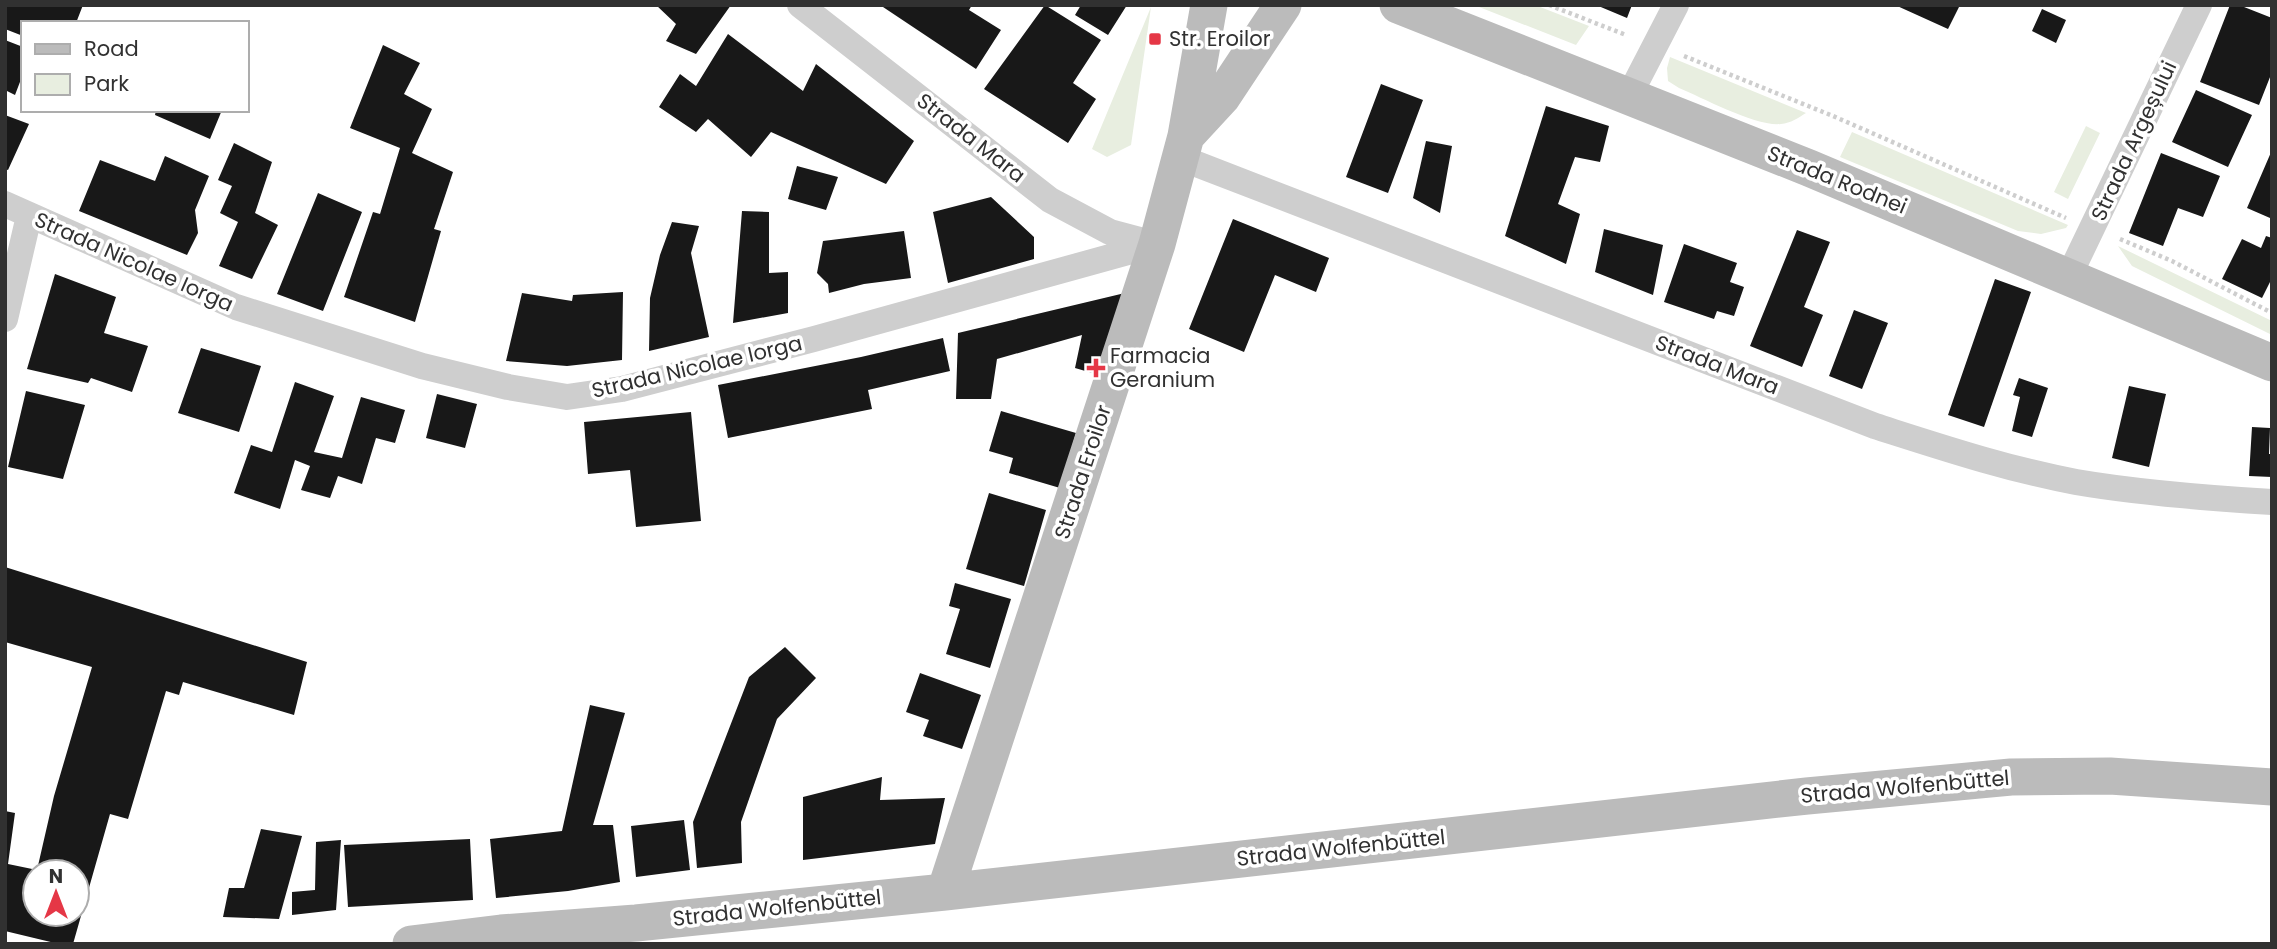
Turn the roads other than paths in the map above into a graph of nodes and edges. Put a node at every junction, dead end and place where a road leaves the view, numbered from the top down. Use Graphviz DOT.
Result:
graph roads {
  1 [pos="800,5"];
  2 [pos="1209,5"];
  3 [pos="1283,5"];
  4 [pos="1398,5"];
  5 [pos="1676,5"];
  6 [pos="2199,5"];
  7 [pos="1629,96"];
  8 [pos="1184,147"];
  9 [pos="5,204"];
  10 [pos="29,216"];
  11 [pos="1157,244"];
  12 [pos="2069,276"];
  13 [pos="5,318"];
  14 [pos="2272,363"];
  15 [pos="2272,502"];
  16 [pos="2272,787"];
  17 [pos="945,892"];
  18 [pos="638,933"];
  19 [pos="411,944"];
  1 -- 11 [label="street, Strada Mara"];
  2 -- 8 [label="main road, Strada Eroilor"];
  3 -- 8 [label="main road"];
  4 -- 7 [label="main road, Strada Rodnei"];
  5 -- 7 [label="street"];
  6 -- 12 [label="street, Strada Argeșului"];
  7 -- 12 [label="main road, Strada Rodnei"];
  8 -- 11 [label="main road, Strada Eroilor"];
  8 -- 15 [label="street, Strada Mara"];
  9 -- 10 [label="street, Strada Nicolae Iorga"];
  10 -- 11 [label="street, Strada Nicolae Iorga"];
  10 -- 13 [label="street"];
  11 -- 17 [label="main road, Strada Eroilor"];
  12 -- 14 [label="main road, Strada Rodnei"];
  16 -- 17 [label="main road, Strada Wolfenbüttel"];
  17 -- 18 [label="main road, Strada Wolfenbüttel"];
  18 -- 19 [label="main road, Strada Wolfenbüttel"];
}
